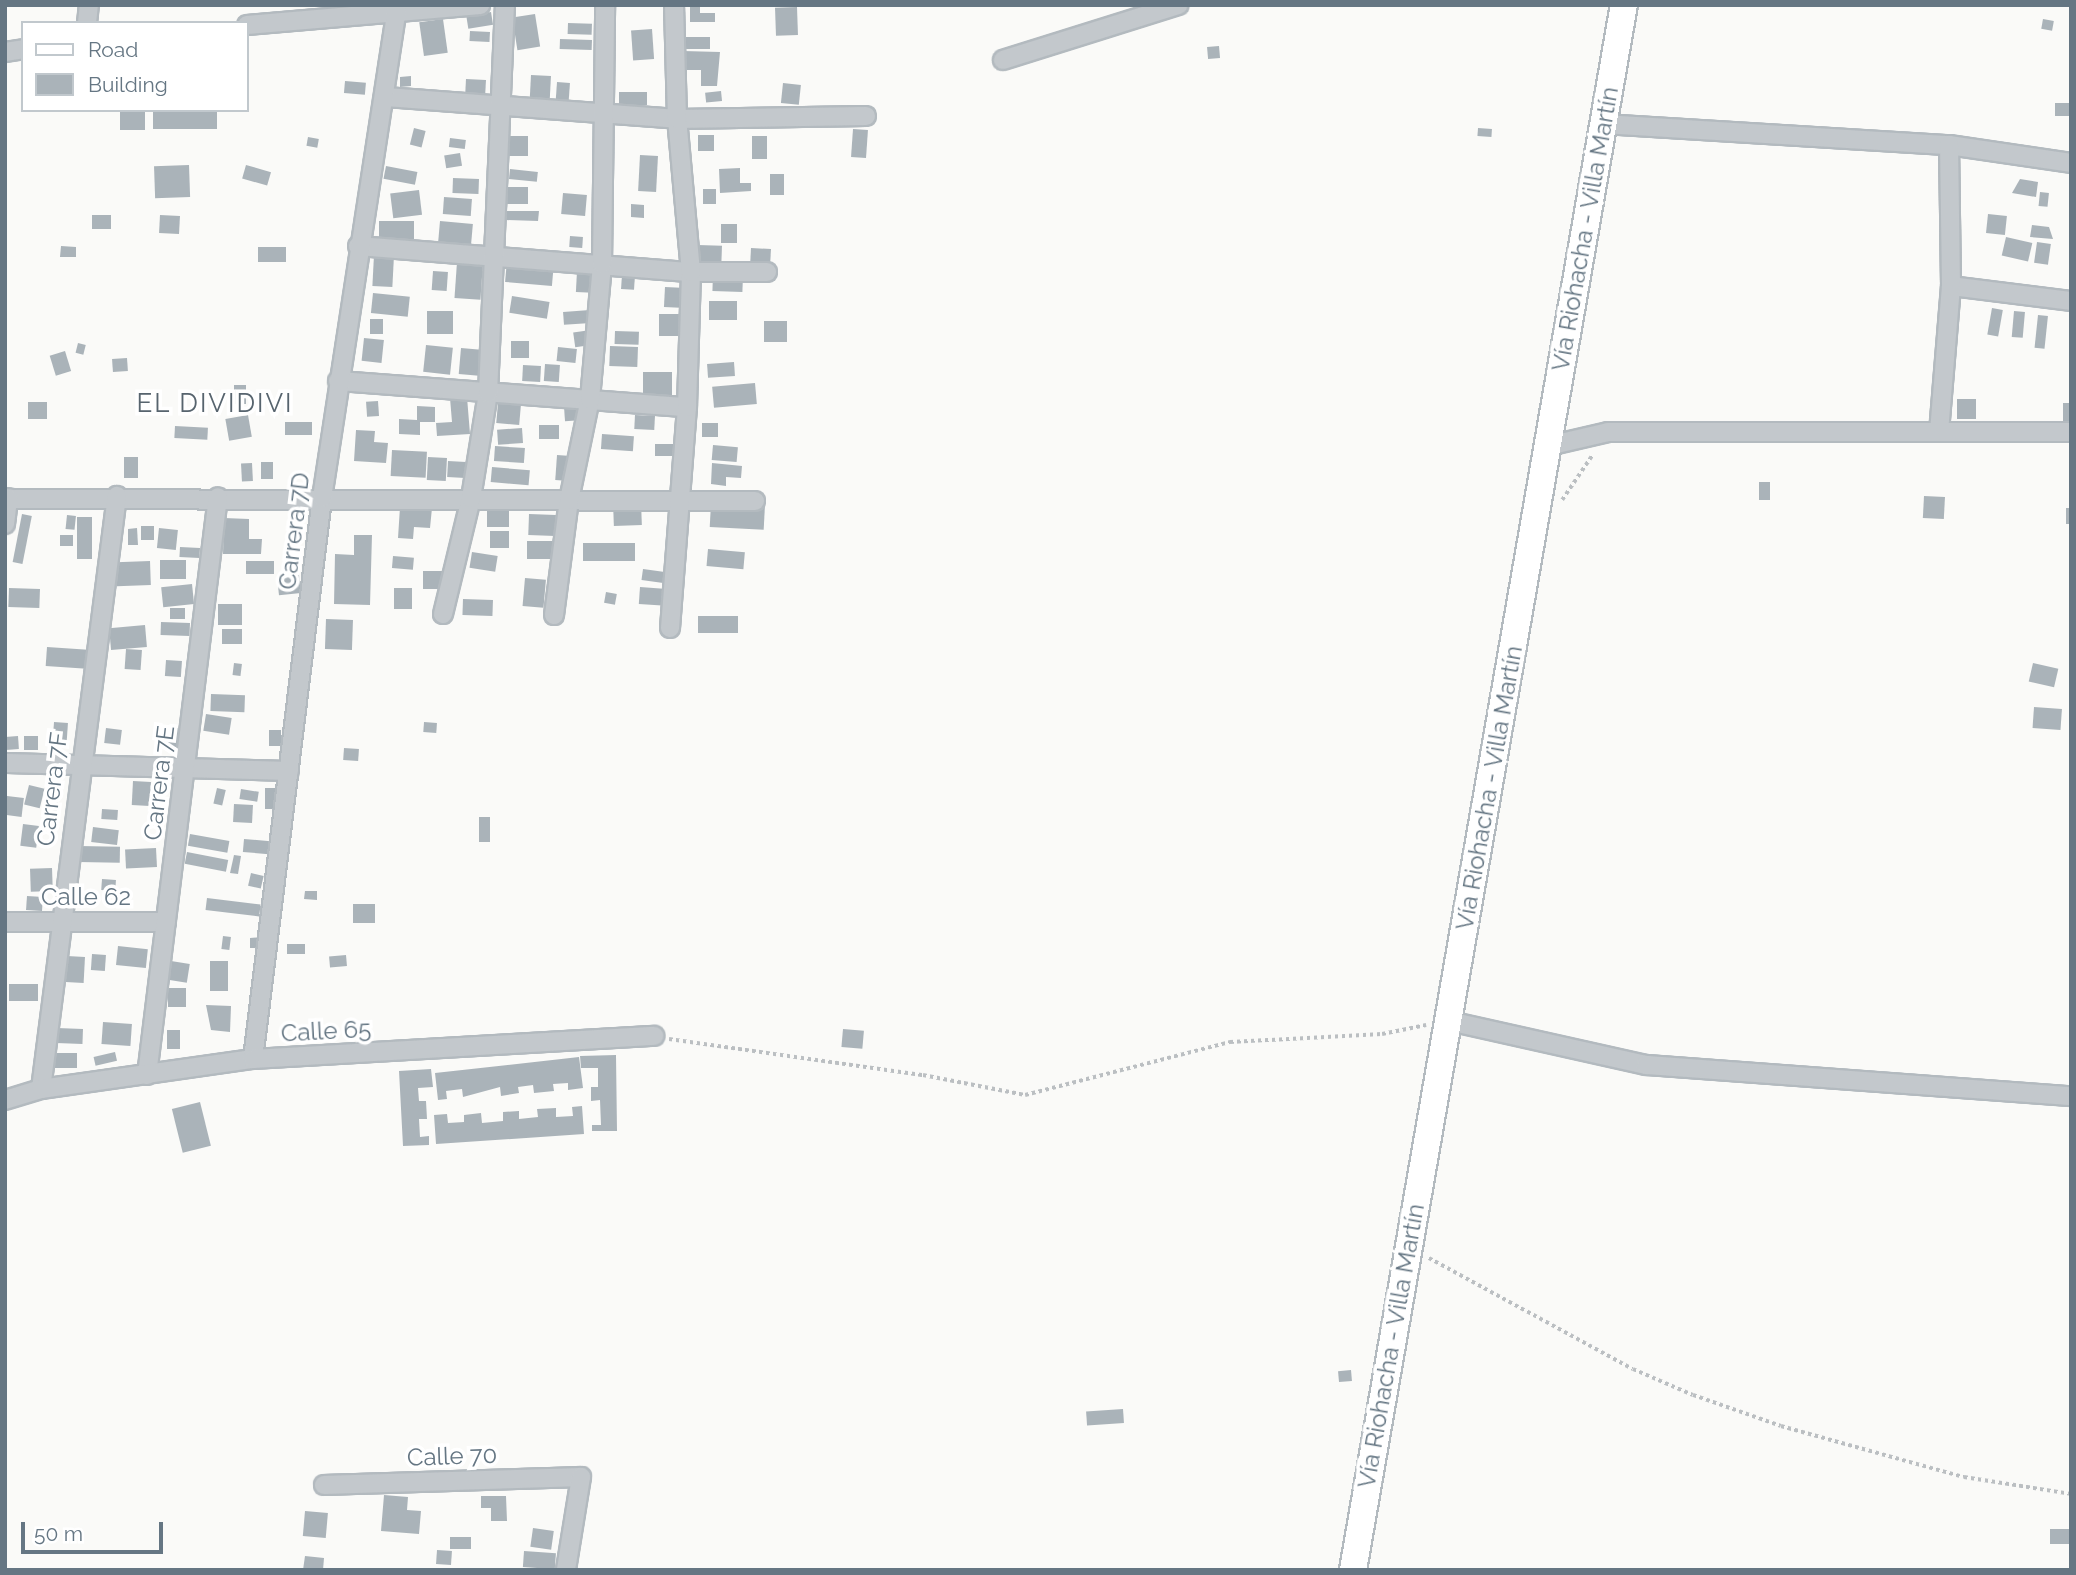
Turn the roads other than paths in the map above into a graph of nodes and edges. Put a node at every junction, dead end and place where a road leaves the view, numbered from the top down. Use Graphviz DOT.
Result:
graph roads {
  1 [pos="480,5"];
  2 [pos="505,5"];
  3 [pos="605,5"];
  4 [pos="674,5"];
  5 [pos="1179,5"];
  6 [pos="1624,5"];
  7 [pos="397,10"];
  8 [pos="248,25"];
  9 [pos="1003,60"];
  10 [pos="386,97"];
  11 [pos="499,106"];
  12 [pos="603,114"];
  13 [pos="866,116"];
  14 [pos="677,119"];
  15 [pos="1603,124"];
  16 [pos="1949,145"];
  17 [pos="2071,163"];
  18 [pos="358,246"];
  19 [pos="493,255"];
  20 [pos="602,264"];
  21 [pos="691,271"];
  22 [pos="767,272"];
  23 [pos="1951,286"];
  24 [pos="2071,301"];
  25 [pos="338,381"];
  26 [pos="488,393"];
  27 [pos="590,399"];
  28 [pos="687,407"];
  29 [pos="1939,432"];
  30 [pos="2071,432"];
  31 [pos="1548,446"];
  32 [pos="117,496"];
  33 [pos="218,497"];
  34 [pos="7,498"];
  35 [pos="322,498"];
  36 [pos="471,498"];
  37 [pos="569,500"];
  38 [pos="678,500"];
  39 [pos="755,500"];
  40 [pos="5,524"];
  41 [pos="443,614"];
  42 [pos="554,615"];
  43 [pos="670,628"];
  44 [pos="5,763"];
  45 [pos="79,765"];
  46 [pos="185,768"];
  47 [pos="289,771"];
  48 [pos="5,922"];
  49 [pos="60,922"];
  50 [pos="166,922"];
  51 [pos="1449,1021"];
  52 [pos="654,1036"];
  53 [pos="253,1059"];
  54 [pos="147,1075"];
  55 [pos="41,1089"];
  56 [pos="2071,1096"];
  57 [pos="5,1100"];
  58 [pos="324,1485"];
  59 [pos="566,1570"];
  60 [pos="1353,1570"];
  1 -- 7 [label="street"];
  2 -- 11 [label="street"];
  3 -- 12 [label="street"];
  4 -- 14 [label="street"];
  5 -- 9 [label="street"];
  6 -- 15 [label="main road, Vía Riohacha - Villa Martín"];
  7 -- 8 [label="street"];
  7 -- 10 [label="street, Carrera 7D"];
  10 -- 11 [label="street"];
  10 -- 18 [label="street, Carrera 7D"];
  11 -- 12 [label="street"];
  11 -- 19 [label="street"];
  12 -- 14 [label="street"];
  12 -- 20 [label="street"];
  13 -- 14 [label="street"];
  14 -- 21 [label="street"];
  15 -- 16 [label="street"];
  15 -- 31 [label="main road, Vía Riohacha - Villa Martín"];
  16 -- 17 [label="street"];
  16 -- 23 [label="street"];
  18 -- 19 [label="street"];
  18 -- 25 [label="street, Carrera 7D"];
  19 -- 20 [label="street"];
  19 -- 26 [label="street"];
  20 -- 21 [label="street"];
  20 -- 27 [label="street"];
  21 -- 22 [label="street"];
  21 -- 28 [label="street"];
  23 -- 24 [label="street"];
  23 -- 29 [label="street"];
  25 -- 26 [label="street"];
  25 -- 35 [label="street, Carrera 7D"];
  26 -- 27 [label="street"];
  26 -- 36 [label="street"];
  27 -- 28 [label="street"];
  27 -- 37 [label="street"];
  28 -- 38 [label="street"];
  29 -- 30 [label="street"];
  29 -- 31 [label="street"];
  31 -- 51 [label="main road, Vía Riohacha - Villa Martín"];
  32 -- 33 [label="street"];
  32 -- 34 [label="street"];
  32 -- 45 [label="street, Carrera 7F"];
  33 -- 35 [label="street"];
  33 -- 46 [label="street, Carrera 7E"];
  34 -- 40 [label="street"];
  35 -- 36 [label="street"];
  35 -- 47 [label="street, Carrera 7D"];
  36 -- 37 [label="street"];
  36 -- 41 [label="street"];
  37 -- 38 [label="street"];
  37 -- 42 [label="street"];
  38 -- 39 [label="street"];
  38 -- 43 [label="street"];
  44 -- 45 [label="street"];
  45 -- 46 [label="street"];
  45 -- 49 [label="street, Carrera 7F"];
  46 -- 47 [label="street"];
  46 -- 50 [label="street, Carrera 7E"];
  47 -- 53 [label="street, Carrera 7D"];
  48 -- 49 [label="street, Calle 62"];
  49 -- 50 [label="street, Calle 62"];
  49 -- 55 [label="street, Carrera 7F"];
  50 -- 54 [label="street, Carrera 7E"];
  51 -- 56 [label="street"];
  51 -- 60 [label="main road, Vía Riohacha - Villa Martín"];
  52 -- 53 [label="street, Calle 65"];
  53 -- 54 [label="street, Calle 65"];
  54 -- 55 [label="street, Calle 65"];
  55 -- 57 [label="street, Calle 65"];
  58 -- 59 [label="street, Calle 70"];
}
